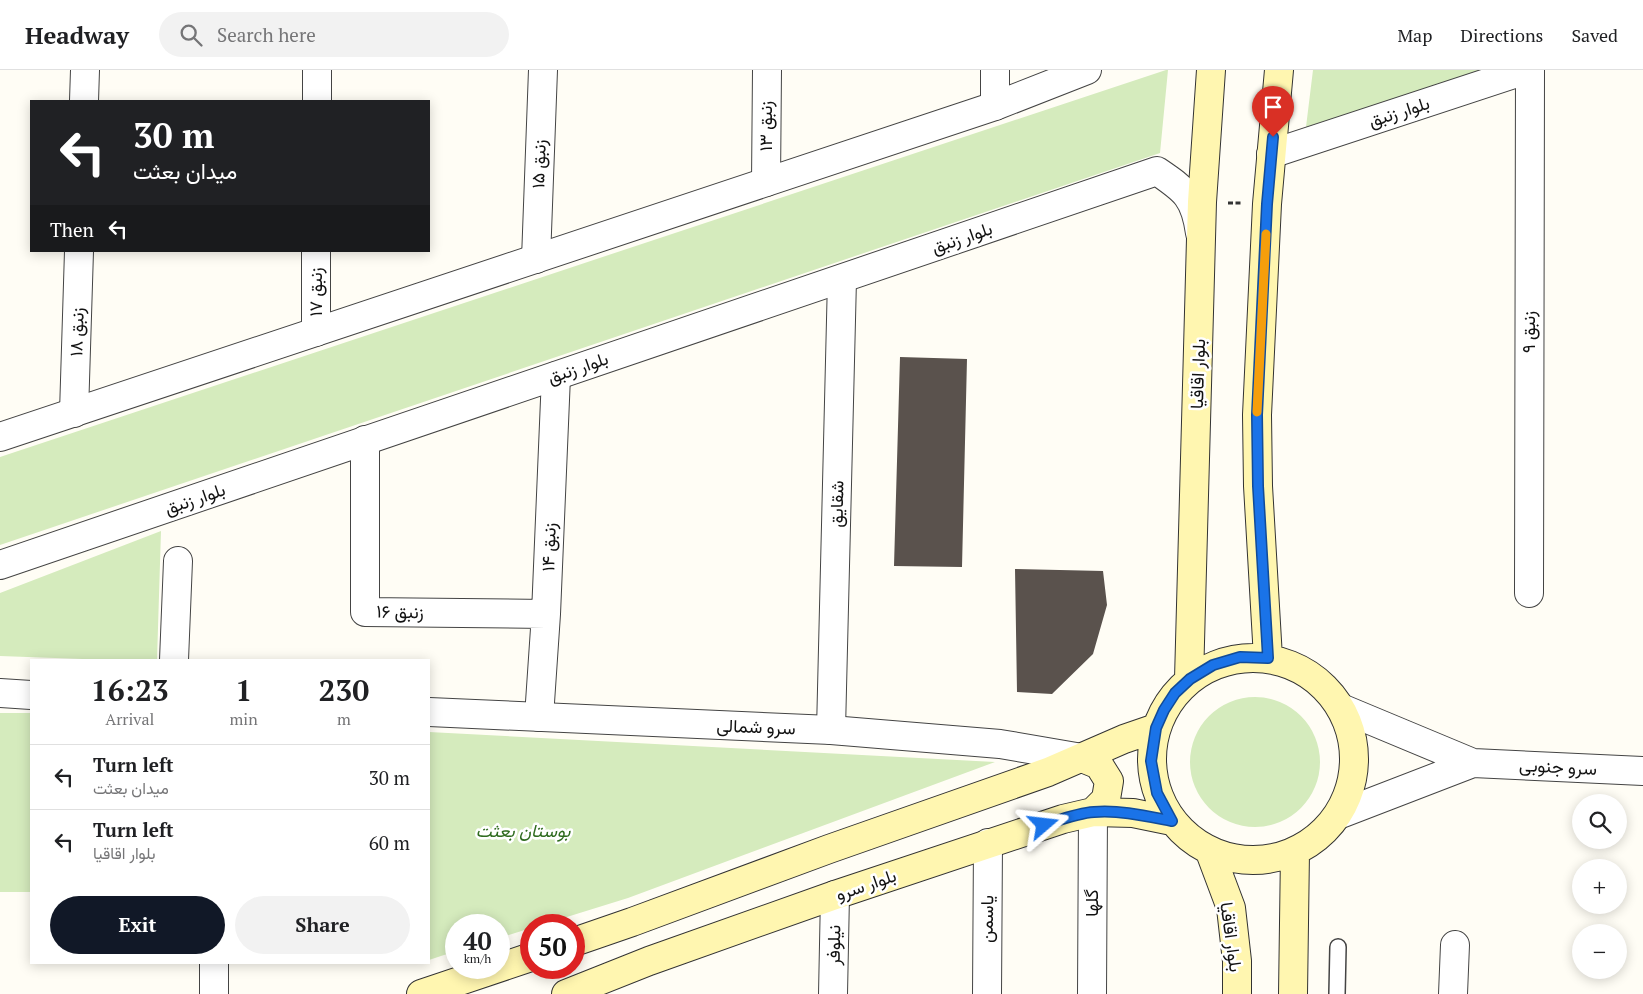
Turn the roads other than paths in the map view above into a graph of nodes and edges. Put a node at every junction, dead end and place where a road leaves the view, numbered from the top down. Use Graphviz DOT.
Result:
graph roads {
  1 [pos="85,70"];
  2 [pos="317,70"];
  3 [pos="543,70"];
  4 [pos="767,70"];
  5 [pos="995,70"];
  6 [pos="1087,70"];
  7 [pos="1211,70"];
  8 [pos="1279,70"];
  9 [pos="1528,70"];
  10 [pos="84,100"];
  11 [pos="317,100"];
  12 [pos="995,106"];
  13 [pos="1271,154"];
  14 [pos="766,182"];
  15 [pos="1201,246"];
  16 [pos="79,252"];
  17 [pos="316,252"];
  18 [pos="536,259"];
  19 [pos="842,279"];
  20 [pos="316,332"];
  21 [pos="556,376"];
  22 [pos="74,413"];
  23 [pos="0,438"];
  24 [pos="365,440"];
  25 [pos="178,560"];
  26 [pos="0,565"];
  27 [pos="1529,593"];
  28 [pos="546,614"];
  29 [pos="1268,658"];
  30 [pos="174,659"];
  31 [pos="1190,679"];
  32 [pos="0,693"];
  33 [pos="30,695"];
  34 [pos="1341,708"];
  35 [pos="430,712"];
  36 [pos="539,717"];
  37 [pos="1156,728"];
  38 [pos="831,730"];
  39 [pos="1082,758"];
  40 [pos="1473,763"];
  41 [pos="1643,771"];
  42 [pos="1093,812"];
  43 [pos="1338,815"];
  44 [pos="1172,821"];
  45 [pos="988,844"];
  46 [pos="1210,852"];
  47 [pos="1295,852"];
  48 [pos="835,896"];
  49 [pos="585,938"];
  50 [pos="1455,945"];
  51 [pos="1338,947"];
  52 [pos="520,961"];
  53 [pos="214,964"];
  54 [pos="214,994"];
  55 [pos="421,994"];
  56 [pos="566,994"];
  57 [pos="834,994"];
  58 [pos="987,994"];
  59 [pos="1092,994"];
  60 [pos="1237,994"];
  61 [pos="1294,994"];
  62 [pos="1337,994"];
  63 [pos="1453,994"];
  1 -- 10 [label="street"];
  2 -- 11 [label="street"];
  3 -- 18 [label="street, زنبق ۱۵"];
  4 -- 14 [label="street, زنبق ۱۳"];
  5 -- 12 [label="street"];
  6 -- 12 [label="street"];
  7 -- 15 [label="main road, بلوار اقاقیا"];
  8 -- 13 [label="main road"];
  9 -- 13 [label="street, بلوار زنبق"];
  9 -- 27 [label="street, زنبق ۹"];
  12 -- 14 [label="street"];
  13 -- 29 [label="main road"];
  14 -- 18 [label="street"];
  15 -- 19 [label="street, بلوار زنبق"];
  15 -- 31 [label="main road, بلوار اقاقیا"];
  16 -- 22 [label="street, زنبق ۱۸"];
  17 -- 20 [label="street, زنبق ۱۷"];
  18 -- 20 [label="street"];
  19 -- 21 [label="street, بلوار زنبق"];
  19 -- 38 [label="street, شقایق"];
  20 -- 22 [label="street"];
  21 -- 24 [label="street, بلوار زنبق"];
  21 -- 28 [label="street, زنبق ۱۴"];
  22 -- 23 [label="street"];
  24 -- 26 [label="street, بلوار زنبق"];
  24 -- 28 [label="street, زنبق ۱۶"];
  25 -- 30 [label="street"];
  28 -- 36 [label="street, زنبق ۱۴"];
  29 -- 31 [label="main road"];
  29 -- 34 [label="main road"];
  31 -- 37 [label="main road"];
  32 -- 33 [label="street"];
  34 -- 40 [label="street, سرو جنوبی"];
  34 -- 43 [label="main road"];
  35 -- 36 [label="street, سرو شمالی"];
  36 -- 38 [label="street, سرو شمالی"];
  37 -- 39 [label="main road"];
  37 -- 44 [label="main road"];
  38 -- 39 [label="street, سرو شمالی"];
  39 -- 42 [label="main road"];
  39 -- 49 [label="main road"];
  40 -- 41 [label="street, سرو جنوبی"];
  40 -- 43 [label="street, سرو جنوبی"];
  42 -- 44 [label="main road, بلوار سرو"];
  42 -- 45 [label="main road, بلوار سرو"];
  42 -- 59 [label="street, گلها"];
  43 -- 47 [label="main road"];
  44 -- 46 [label="main road"];
  45 -- 48 [label="main road, بلوار سرو"];
  45 -- 58 [label="street, یاسمن"];
  46 -- 47 [label="main road"];
  46 -- 60 [label="main road, بلوار اقاقیا"];
  47 -- 61 [label="main road"];
  48 -- 56 [label="main road, بلوار سرو"];
  48 -- 57 [label="street, نیلوفر"];
  50 -- 63 [label="street"];
  51 -- 62 [label="lane"];
  52 -- 55 [label="main road"];
  53 -- 54 [label="street"];
}
